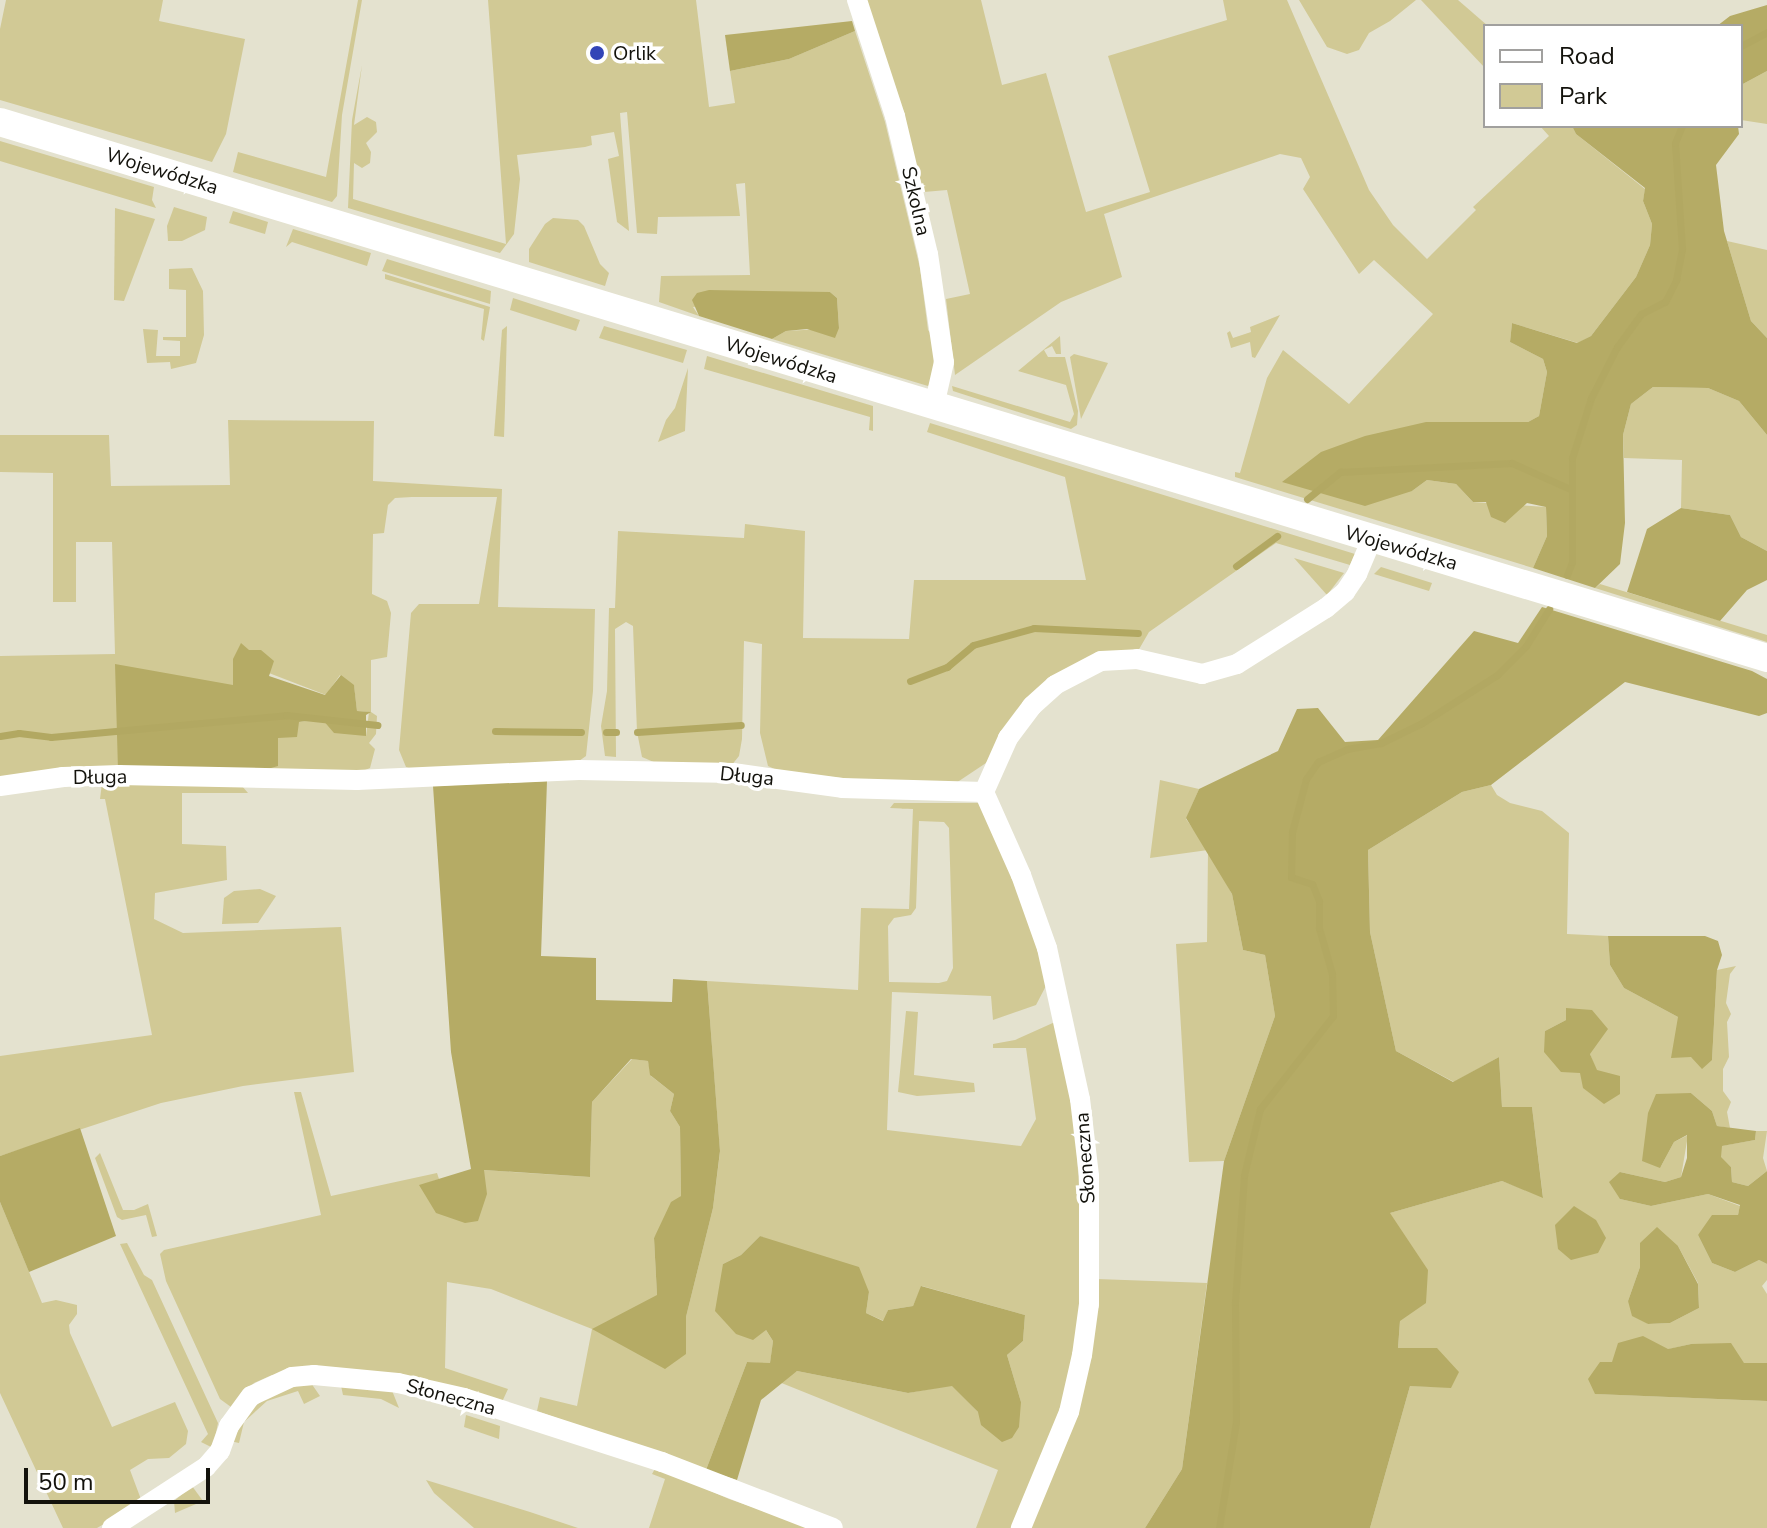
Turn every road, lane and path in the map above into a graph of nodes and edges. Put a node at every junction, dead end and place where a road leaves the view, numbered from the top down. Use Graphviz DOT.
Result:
graph roads {
  1 [pos="857,0"];
  2 [pos="0,122"];
  3 [pos="934,406"];
  4 [pos="1372,539"];
  5 [pos="1767,658"];
  6 [pos="0,786"];
  7 [pos="984,792"];
  8 [pos="112,1528"];
  9 [pos="833,1528"];
  10 [pos="1021,1528"];
  1 -- 3 [label="street, Szkolna"];
  2 -- 3 [label="main road, Wojewódzka"];
  3 -- 4 [label="main road, Wojewódzka"];
  4 -- 5 [label="main road, Wojewódzka"];
  4 -- 7 [label="street"];
  6 -- 7 [label="street, Długa"];
  7 -- 10 [label="street, Słoneczna"];
  8 -- 9 [label="street, Słoneczna"];
}
